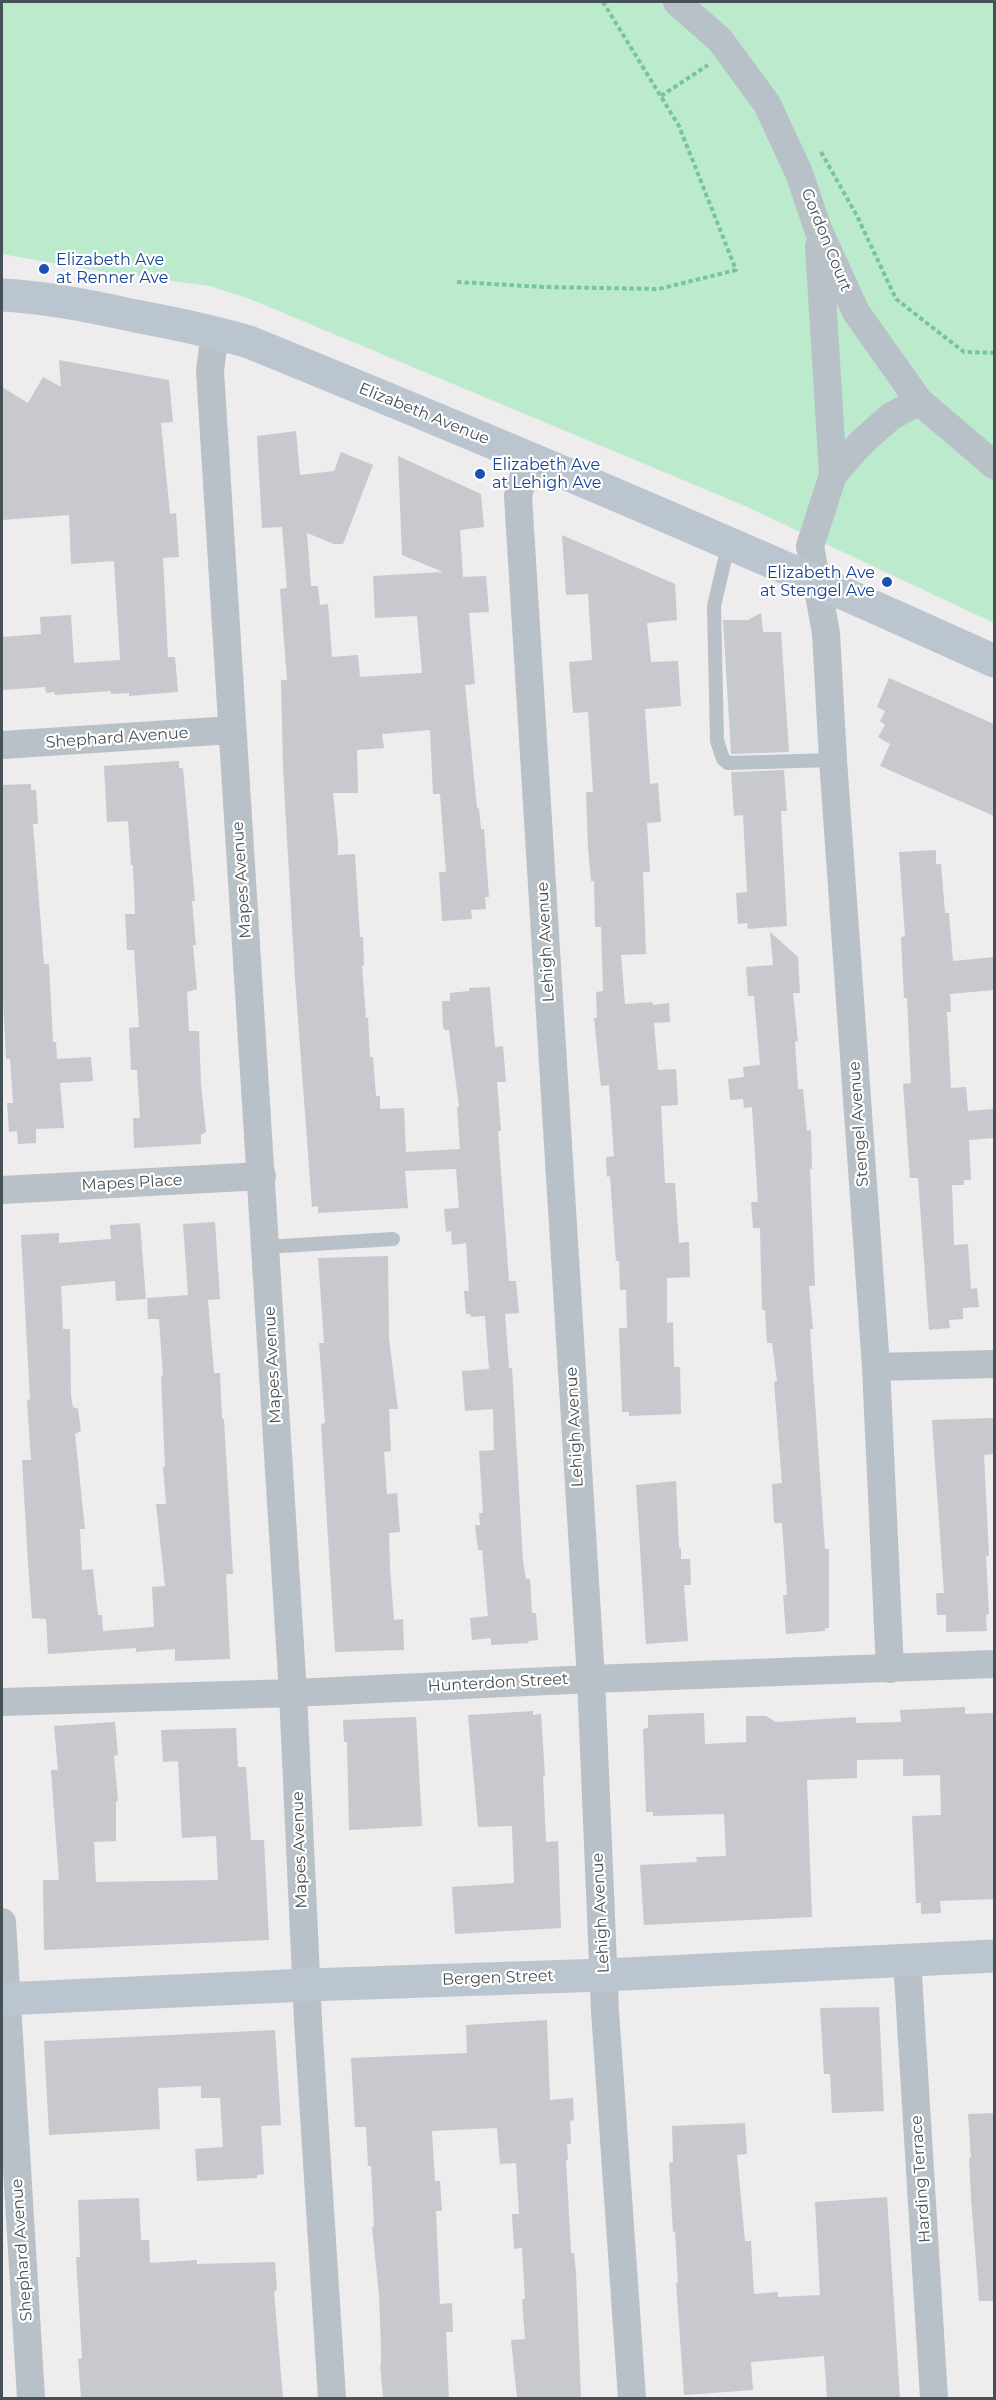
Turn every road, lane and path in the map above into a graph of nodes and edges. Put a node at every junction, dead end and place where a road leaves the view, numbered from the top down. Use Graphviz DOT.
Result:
graph roads {
  1 [pos="603,2"];
  2 [pos="677,2"];
  3 [pos="818,229"];
  4 [pos="457,282"];
  5 [pos="2,295"];
  6 [pos="215,332"];
  7 [pos="920,401"];
  8 [pos="530,458"];
  9 [pos="994,465"];
  10 [pos="833,475"];
  11 [pos="729,542"];
  12 [pos="816,580"];
  13 [pos="994,661"];
  14 [pos="232,730"];
  15 [pos="2,745"];
  16 [pos="833,760"];
  17 [pos="262,1176"];
  18 [pos="2,1190"];
  19 [pos="393,1239"];
  20 [pos="266,1246"];
  21 [pos="994,1364"];
  22 [pos="876,1367"];
  23 [pos="994,1664"];
  24 [pos="890,1670"];
  25 [pos="591,1679"];
  26 [pos="293,1693"];
  27 [pos="2,1702"];
  28 [pos="2,1922"];
  29 [pos="994,1956"];
  30 [pos="907,1959"];
  31 [pos="604,1975"];
  32 [pos="307,1985"];
  33 [pos="4,1999"];
  34 [pos="31,2398"];
  35 [pos="332,2398"];
  36 [pos="632,2398"];
  37 [pos="934,2398"];
  1 -- 4 [label="path"];
  2 -- 3 [label="street, Gordon Court"];
  3 -- 7 [label="street, Gordon Court"];
  3 -- 10 [label="street"];
  5 -- 6 [label="main road, Elizabeth Avenue"];
  6 -- 8 [label="main road, Elizabeth Avenue"];
  6 -- 14 [label="street, Mapes Avenue"];
  7 -- 9 [label="street, Gordon Court"];
  7 -- 10 [label="street"];
  8 -- 11 [label="main road, Elizabeth Avenue"];
  8 -- 25 [label="street, Lehigh Avenue"];
  10 -- 12 [label="street, Stengel Avenue"];
  11 -- 12 [label="main road, Elizabeth Avenue"];
  11 -- 16 [label="lane"];
  12 -- 13 [label="main road, Elizabeth Avenue"];
  12 -- 16 [label="street, Stengel Avenue"];
  14 -- 15 [label="street, Shephard Avenue"];
  14 -- 17 [label="street, Mapes Avenue"];
  16 -- 22 [label="street, Stengel Avenue"];
  17 -- 18 [label="street, Mapes Place"];
  17 -- 20 [label="street, Mapes Avenue"];
  19 -- 20 [label="lane"];
  20 -- 26 [label="street, Mapes Avenue"];
  21 -- 22 [label="street"];
  22 -- 24 [label="street, Stengel Avenue"];
  23 -- 24 [label="street, Hunterdon Street"];
  24 -- 25 [label="street, Hunterdon Street"];
  25 -- 26 [label="street, Hunterdon Street"];
  25 -- 31 [label="street, Lehigh Avenue"];
  26 -- 27 [label="street, Hunterdon Street"];
  26 -- 32 [label="street, Mapes Avenue"];
  28 -- 33 [label="street, Shephard Avenue"];
  29 -- 30 [label="main road, Bergen Street"];
  30 -- 31 [label="main road, Bergen Street"];
  30 -- 37 [label="street, Harding Terrace"];
  31 -- 32 [label="main road, Bergen Street"];
  31 -- 36 [label="street, Lehigh Avenue"];
  32 -- 33 [label="main road, Bergen Street"];
  32 -- 35 [label="street, Mapes Avenue"];
  33 -- 34 [label="street, Shephard Avenue"];
}
